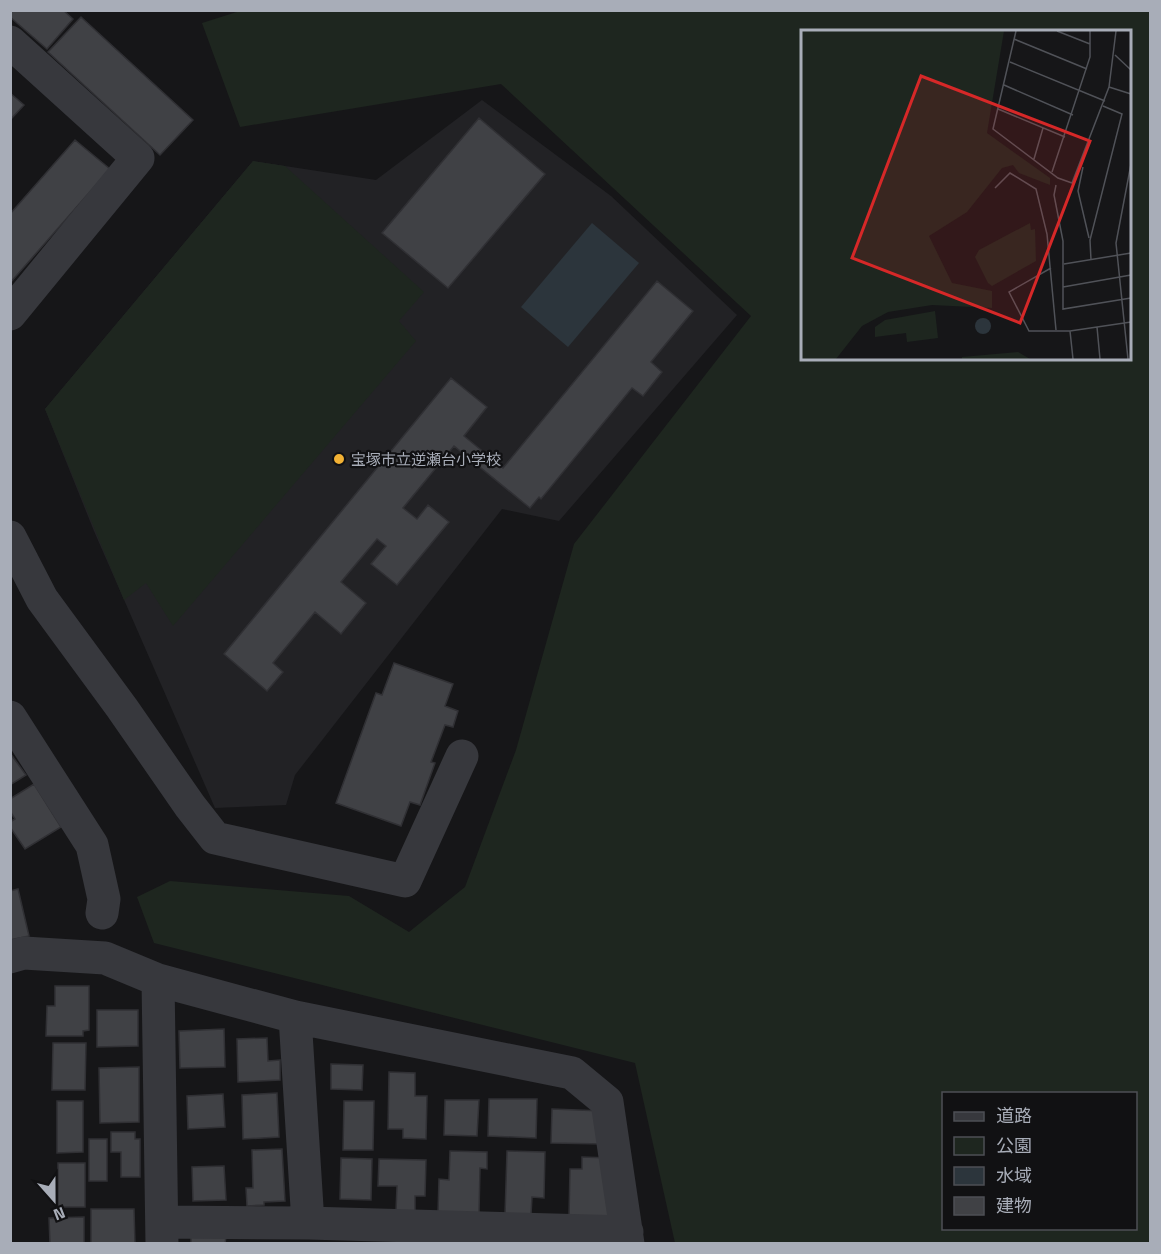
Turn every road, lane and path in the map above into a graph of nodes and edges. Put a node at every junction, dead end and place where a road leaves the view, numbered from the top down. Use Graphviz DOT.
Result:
graph roads {
  1 [pos="10,42"];
  2 [pos="10,314"];
  3 [pos="10,537"];
  4 [pos="10,717"];
  5 [pos="462,756"];
  6 [pos="102,913"];
  7 [pos="10,957"];
  8 [pos="158,980"];
  9 [pos="295,1017"];
  10 [pos="308,1223"];
  11 [pos="162,1233"];
  12 [pos="628,1238"];
  1 -- 2 [label="street"];
  3 -- 5 [label="street"];
  4 -- 6 [label="street"];
  7 -- 8 [label="street"];
  8 -- 9 [label="street"];
  8 -- 11 [label="street"];
  9 -- 10 [label="street"];
  9 -- 12 [label="street"];
  10 -- 11 [label="street"];
  10 -- 12 [label="street"];
}
